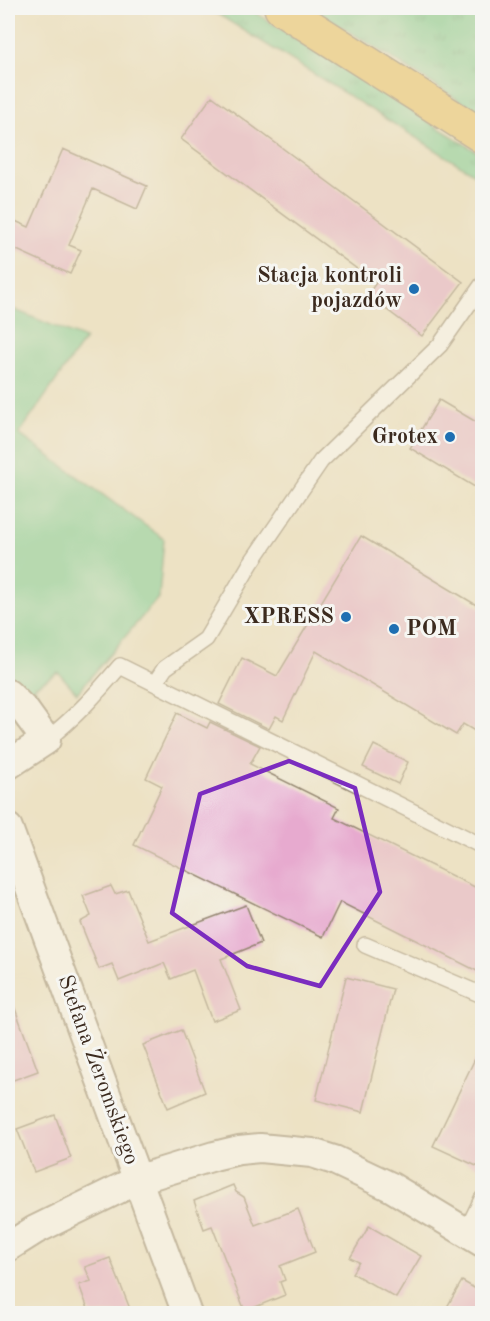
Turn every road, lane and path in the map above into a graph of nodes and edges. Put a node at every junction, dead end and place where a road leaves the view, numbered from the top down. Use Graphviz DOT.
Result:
graph roads {
  1 [pos="281,8"];
  2 [pos="483,136"];
  3 [pos="483,285"];
  4 [pos="155,683"];
  5 [pos="8,694"];
  6 [pos="46,740"];
  7 [pos="8,765"];
  8 [pos="8,828"];
  9 [pos="483,846"];
  10 [pos="365,945"];
  11 [pos="483,995"];
  12 [pos="138,1179"];
  13 [pos="483,1199"];
  14 [pos="474,1237"];
  15 [pos="8,1247"];
  16 [pos="187,1314"];
  1 -- 2 [label="main road"];
  3 -- 4 [label="lane"];
  4 -- 6 [label="lane"];
  4 -- 9 [label="lane"];
  5 -- 6 [label="street"];
  6 -- 7 [label="street"];
  8 -- 12 [label="street, Stefana Żeromskiego"];
  10 -- 11 [label="lane"];
  12 -- 14 [label="street"];
  12 -- 15 [label="street"];
  12 -- 16 [label="street, Stefana Żeromskiego"];
  13 -- 14 [label="lane"];
}
